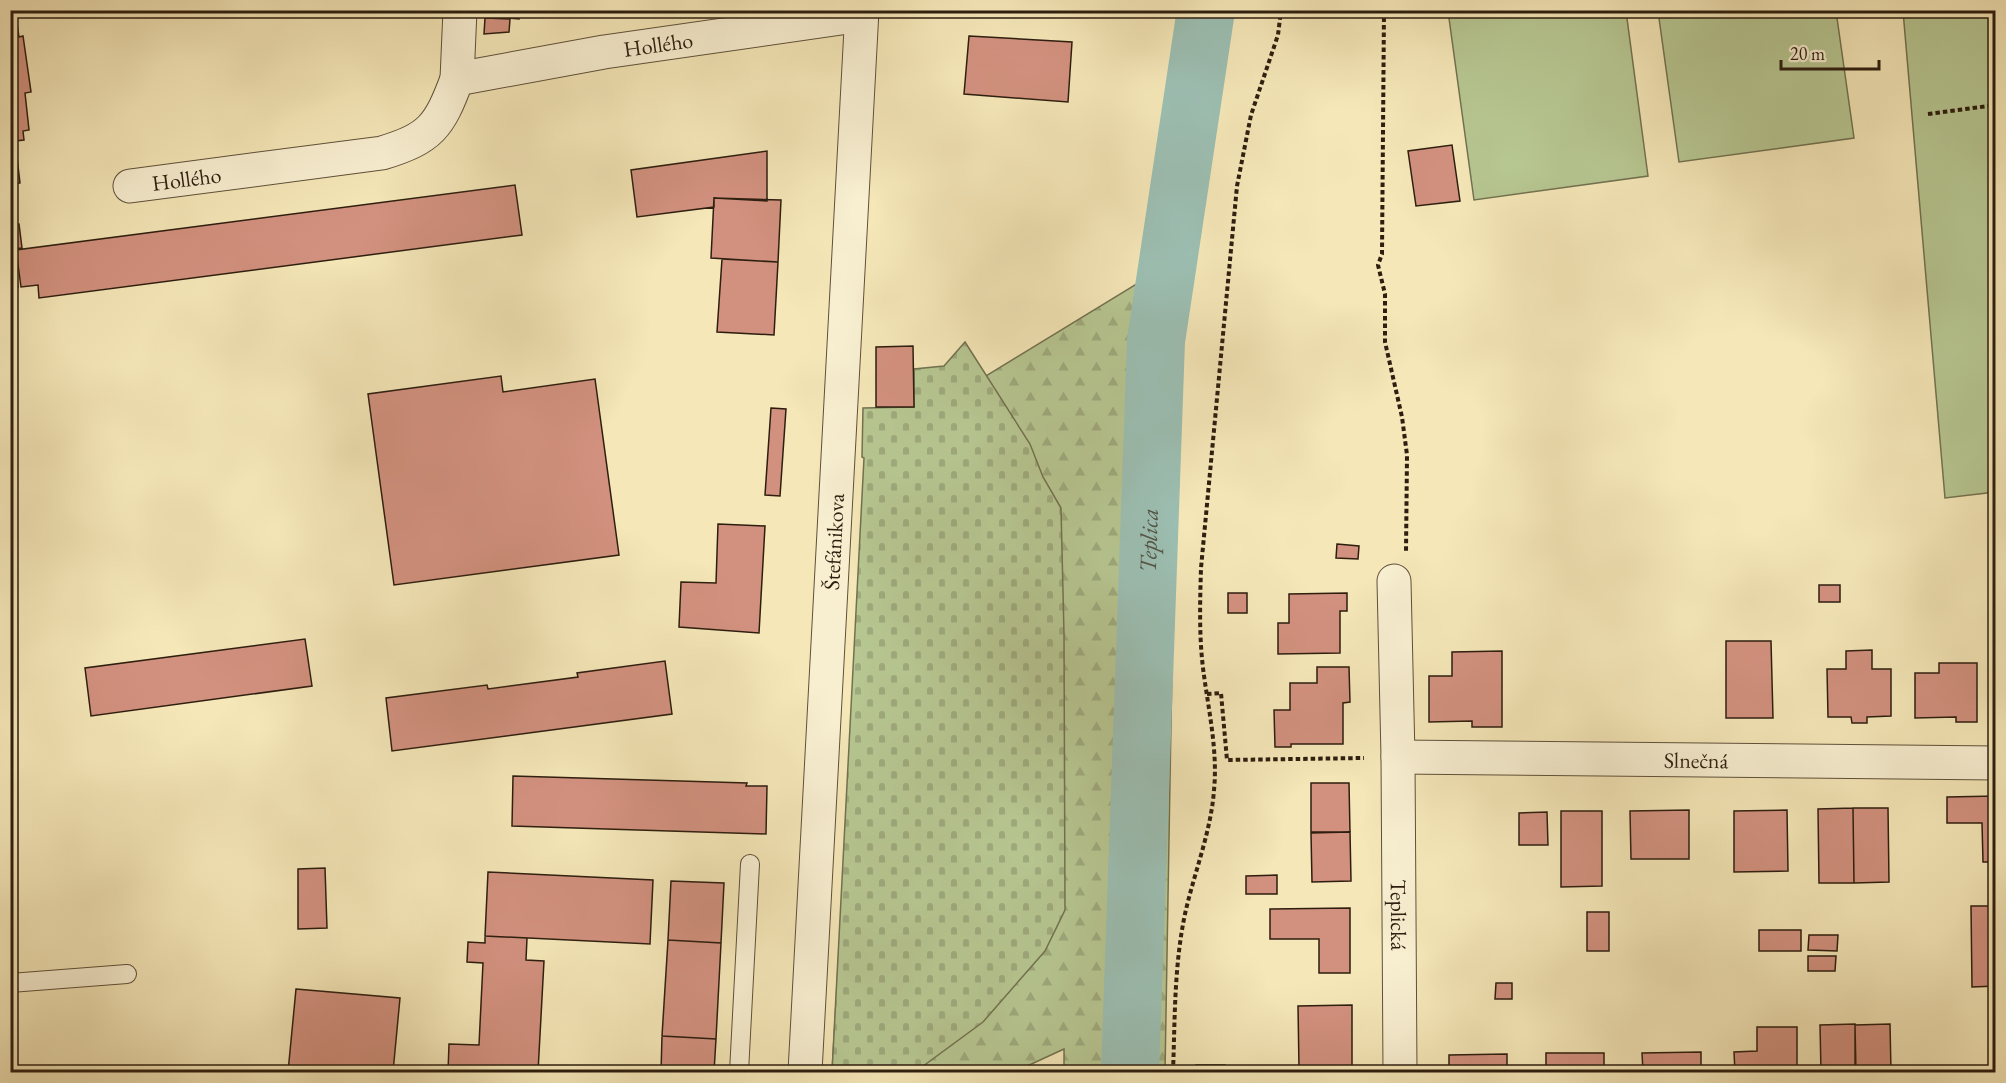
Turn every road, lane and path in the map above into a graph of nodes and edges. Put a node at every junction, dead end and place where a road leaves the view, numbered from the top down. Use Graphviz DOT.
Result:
graph roads {
  1 [pos="460,10"];
  2 [pos="1281,10"];
  3 [pos="1384,10"];
  4 [pos="862,13"];
  5 [pos="457,79"];
  6 [pos="1995,105"];
  7 [pos="1928,114"];
  8 [pos="130,186"];
  9 [pos="1394,581"];
  10 [pos="1207,694"];
  11 [pos="1398,757"];
  12 [pos="1995,763"];
  13 [pos="750,864"];
  14 [pos="127,974"];
  15 [pos="10,983"];
  16 [pos="739,1072"];
  17 [pos="806,1072"];
  18 [pos="1173,1072"];
  19 [pos="1401,1072"];
  1 -- 5 [label="street, Hollého"];
  2 -- 10 [label="path"];
  3 -- 9 [label="path"];
  4 -- 5 [label="street, Hollého"];
  4 -- 17 [label="street, Štefánikova"];
  5 -- 8 [label="street, Hollého"];
  6 -- 7 [label="path"];
  9 -- 11 [label="street, Teplická"];
  10 -- 11 [label="path"];
  10 -- 18 [label="path"];
  11 -- 12 [label="street, Slnečná"];
  11 -- 19 [label="street, Teplická"];
  13 -- 16 [label="lane"];
  14 -- 15 [label="lane"];
}
